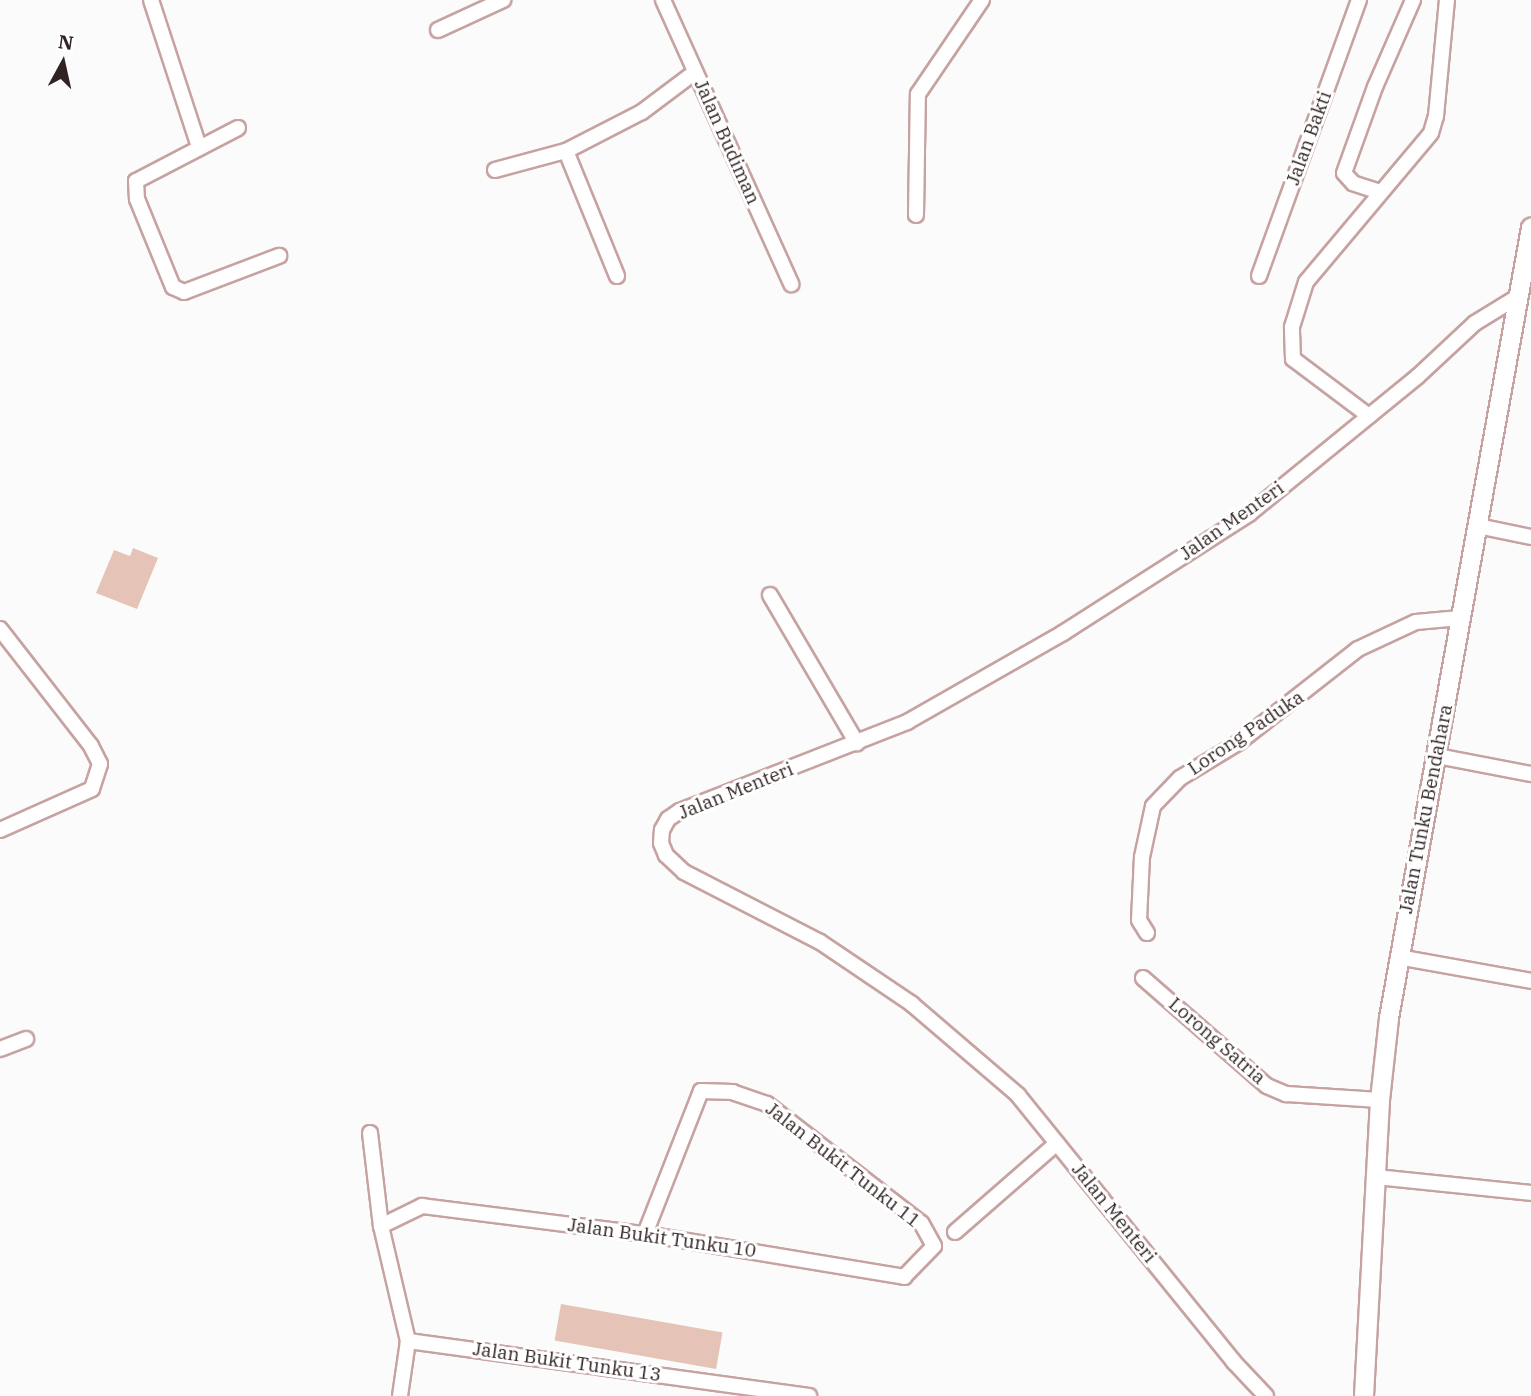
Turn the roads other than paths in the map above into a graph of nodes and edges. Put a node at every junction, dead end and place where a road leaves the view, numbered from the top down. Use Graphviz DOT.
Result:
graph roads {
  1 [pos="151,0"];
  2 [pos="503,0"];
  3 [pos="663,0"];
  4 [pos="982,0"];
  5 [pos="1359,0"];
  6 [pos="1413,0"];
  7 [pos="1447,0"];
  8 [pos="438,30"];
  9 [pos="695,72"];
  10 [pos="238,128"];
  11 [pos="199,147"];
  12 [pos="566,151"];
  13 [pos="495,170"];
  14 [pos="1380,192"];
  15 [pos="916,215"];
  16 [pos="1531,228"];
  17 [pos="279,256"];
  18 [pos="617,275"];
  19 [pos="1259,276"];
  20 [pos="791,284"];
  21 [pos="1523,286"];
  22 [pos="1369,416"];
  23 [pos="1478,526"];
  24 [pos="1531,537"];
  25 [pos="770,595"];
  26 [pos="1460,618"];
  27 [pos="0,629"];
  28 [pos="857,743"];
  29 [pos="1437,755"];
  30 [pos="1531,774"];
  31 [pos="0,830"];
  32 [pos="1147,933"];
  33 [pos="1398,957"];
  34 [pos="1143,978"];
  35 [pos="1531,981"];
  36 [pos="26,1039"];
  37 [pos="0,1049"];
  38 [pos="1380,1100"];
  39 [pos="370,1133"];
  40 [pos="1057,1143"];
  41 [pos="1376,1177"];
  42 [pos="1531,1193"];
  43 [pos="381,1226"];
  44 [pos="955,1232"];
  45 [pos="645,1234"];
  46 [pos="934,1247"];
  47 [pos="408,1341"];
  48 [pos="400,1396"];
  49 [pos="809,1396"];
  50 [pos="1266,1396"];
  51 [pos="1364,1396"];
  1 -- 11 [label="street"];
  2 -- 8 [label="street"];
  3 -- 9 [label="street, Jalan Budiman"];
  4 -- 15 [label="street"];
  5 -- 19 [label="street, Jalan Bakti"];
  6 -- 14 [label="street"];
  7 -- 14 [label="street"];
  9 -- 12 [label="street"];
  9 -- 20 [label="street, Jalan Budiman"];
  10 -- 11 [label="street"];
  11 -- 17 [label="street"];
  12 -- 13 [label="street"];
  12 -- 18 [label="street"];
  14 -- 22 [label="street"];
  16 -- 21 [label="street, Jalan Tunku Bendahara"];
  21 -- 22 [label="street, Jalan Menteri"];
  21 -- 23 [label="street, Jalan Tunku Bendahara"];
  22 -- 28 [label="street, Jalan Menteri"];
  23 -- 24 [label="street"];
  23 -- 26 [label="street, Jalan Tunku Bendahara"];
  25 -- 28 [label="street"];
  26 -- 29 [label="street, Jalan Tunku Bendahara"];
  26 -- 32 [label="street, Lorong Paduka"];
  27 -- 31 [label="street"];
  28 -- 40 [label="street, Jalan Menteri"];
  29 -- 30 [label="street"];
  29 -- 33 [label="street, Jalan Tunku Bendahara"];
  33 -- 35 [label="street"];
  33 -- 38 [label="street, Jalan Tunku Bendahara"];
  34 -- 38 [label="street, Lorong Satria"];
  36 -- 37 [label="street"];
  38 -- 41 [label="street, Jalan Tunku Bendahara"];
  39 -- 43 [label="street"];
  40 -- 44 [label="street"];
  40 -- 50 [label="street, Jalan Menteri"];
  41 -- 42 [label="street"];
  41 -- 51 [label="street, Jalan Tunku Bendahara"];
  43 -- 45 [label="street, Jalan Bukit Tunku 10"];
  43 -- 47 [label="street"];
  45 -- 46 [label="street, Jalan Bukit Tunku 10"];
  45 -- 46 [label="street, Jalan Bukit Tunku 11"];
  47 -- 48 [label="street"];
  47 -- 49 [label="street, Jalan Bukit Tunku 13"];
}
